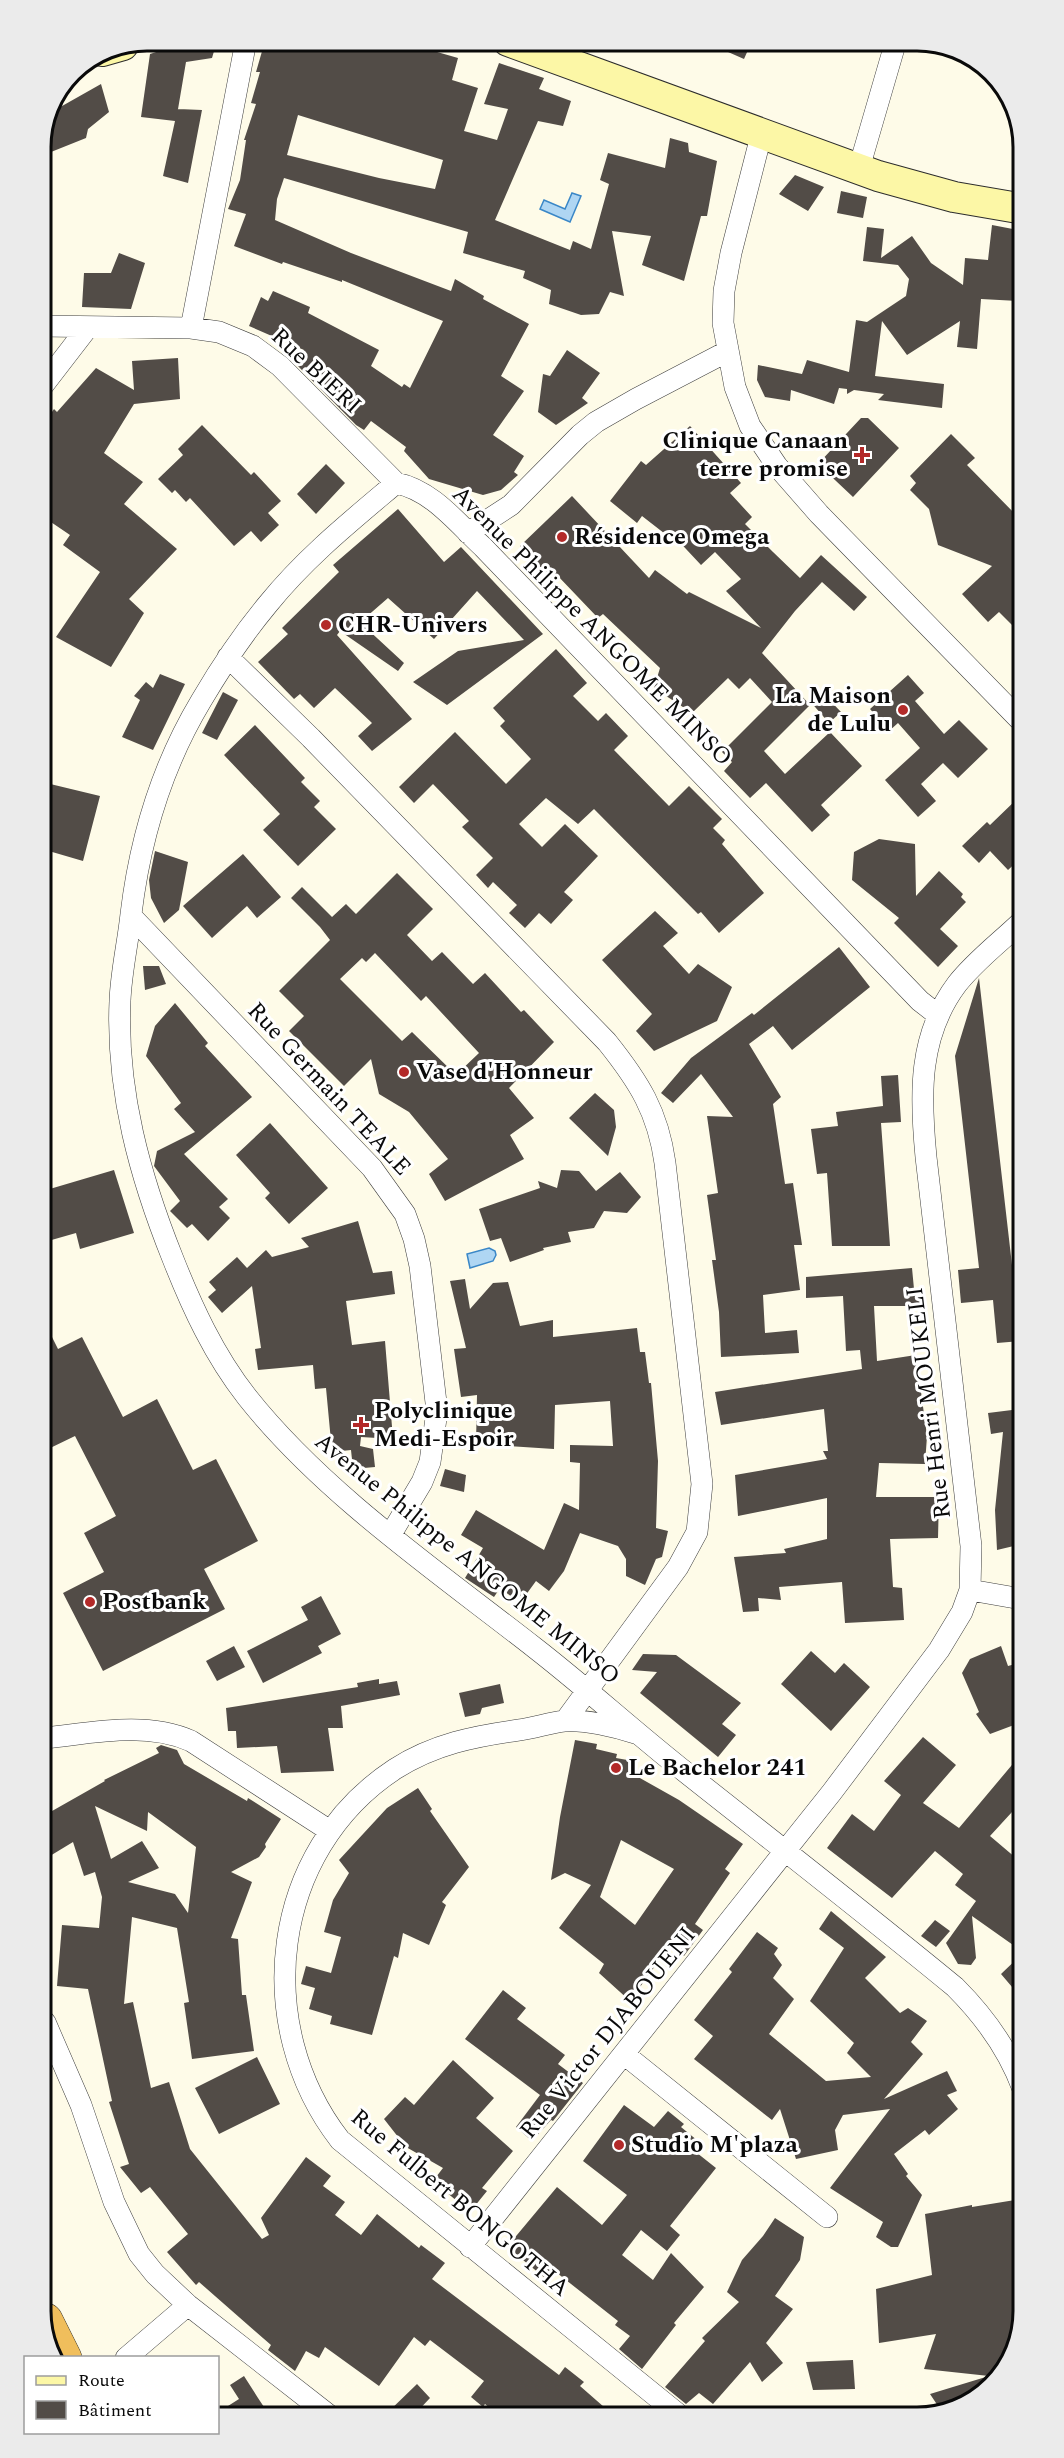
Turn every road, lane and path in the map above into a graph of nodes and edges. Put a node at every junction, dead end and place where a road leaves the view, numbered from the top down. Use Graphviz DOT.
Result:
graph roads {
  1 [pos="244,51"];
  2 [pos="536,51"];
  3 [pos="893,51"];
  4 [pos="762,132"];
  5 [pos="859,168"];
  6 [pos="1013,207"];
  7 [pos="51,326"];
  8 [pos="88,327"];
  9 [pos="191,328"];
  10 [pos="728,351"];
  11 [pos="51,375"];
  12 [pos="396,483"];
  13 [pos="468,533"];
  14 [pos="228,657"];
  15 [pos="1013,713"];
  16 [pos="131,916"];
  17 [pos="1013,930"];
  18 [pos="938,1015"];
  19 [pos="391,1534"];
  20 [pos="970,1590"];
  21 [pos="1013,1597"];
  22 [pos="587,1689"];
  23 [pos="565,1721"];
  24 [pos="639,1734"];
  25 [pos="51,1737"];
  26 [pos="330,1831"];
  27 [pos="785,1851"];
  28 [pos="51,2036"];
  29 [pos="624,2054"];
  30 [pos="1013,2069"];
  31 [pos="827,2217"];
  32 [pos="470,2247"];
  33 [pos="188,2305"];
  34 [pos="55,2339"];
  35 [pos="64,2356"];
  36 [pos="128,2356"];
  37 [pos="318,2407"];
  38 [pos="669,2407"];
  1 -- 9 [label="street"];
  2 -- 4 [label="main road"];
  3 -- 5 [label="street"];
  4 -- 5 [label="main road"];
  4 -- 10 [label="street"];
  5 -- 6 [label="main road"];
  7 -- 8 [label="street, Rue BIERI"];
  8 -- 9 [label="street, Rue BIERI"];
  8 -- 11 [label="street"];
  9 -- 12 [label="street, Rue BIERI"];
  10 -- 13 [label="street"];
  10 -- 15 [label="street"];
  12 -- 13 [label="street, Avenue Philippe ANGOME MINSO"];
  12 -- 14 [label="street, Avenue Philippe ANGOME MINSO"];
  13 -- 18 [label="street, Avenue Philippe ANGOME MINSO"];
  14 -- 16 [label="street, Avenue Philippe ANGOME MINSO"];
  14 -- 22 [label="street"];
  16 -- 19 [label="street, Avenue Philippe ANGOME MINSO"];
  16 -- 19 [label="street, Rue Germain TEALE"];
  17 -- 18 [label="street, Rue Henri MOUKELI"];
  18 -- 20 [label="street, Rue Henri MOUKELI"];
  19 -- 22 [label="street, Avenue Philippe ANGOME MINSO"];
  20 -- 21 [label="street"];
  20 -- 27 [label="street, Rue Henri MOUKELI"];
  22 -- 23 [label="street"];
  22 -- 24 [label="street, Avenue Philippe ANGOME MINSO"];
  23 -- 24 [label="street, Rue Fulbert BONGOTHA"];
  23 -- 26 [label="street, Rue Fulbert BONGOTHA"];
  24 -- 27 [label="street, Avenue Philippe ANGOME MINSO"];
  25 -- 26 [label="street"];
  26 -- 32 [label="street, Rue Fulbert BONGOTHA"];
  27 -- 29 [label="street, Rue Victor DJABOUENI"];
  27 -- 30 [label="street, Avenue Philippe ANGOME MINSO"];
  28 -- 33 [label="street"];
  29 -- 31 [label="street"];
  29 -- 32 [label="street, Rue Victor DJABOUENI"];
  32 -- 38 [label="street, Rue Fulbert BONGOTHA"];
  33 -- 36 [label="street"];
  33 -- 37 [label="street"];
  34 -- 35 [label="highway"];
}
